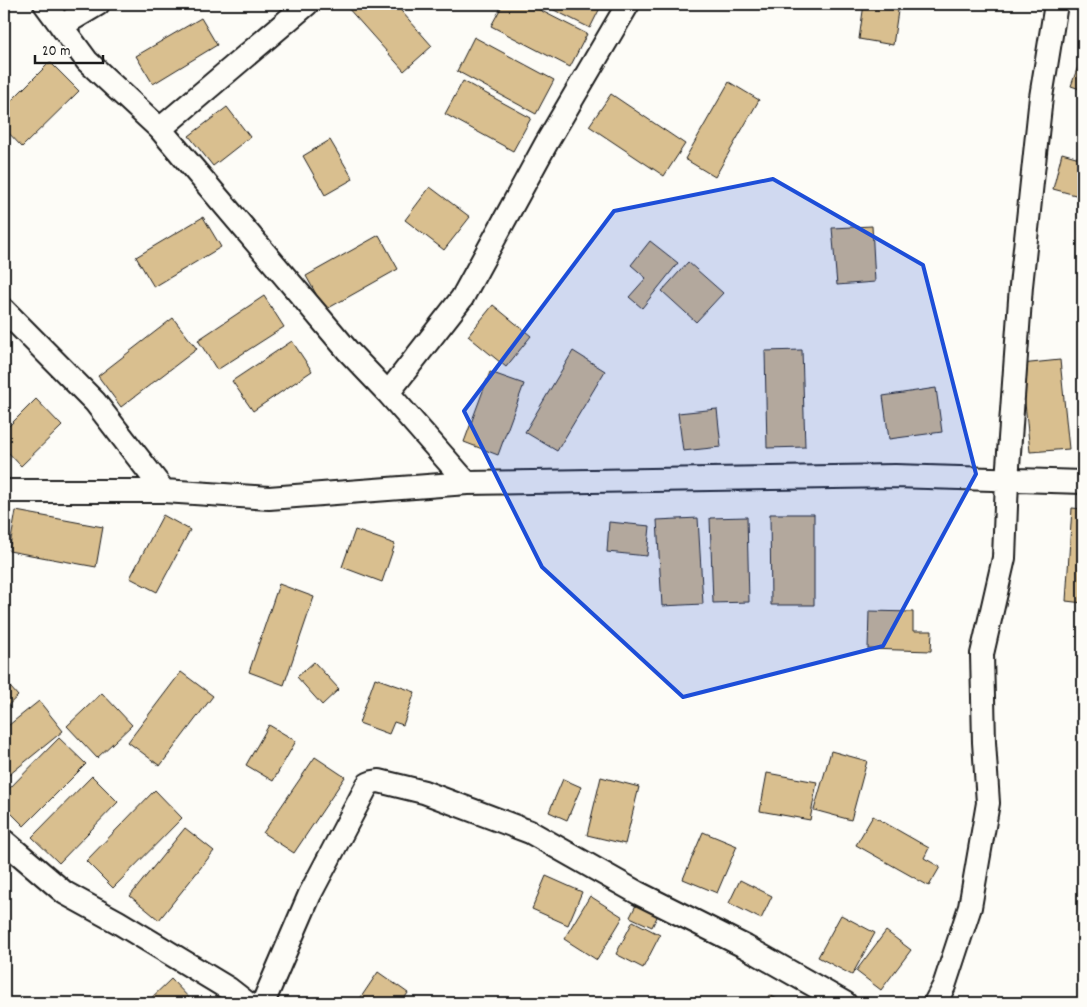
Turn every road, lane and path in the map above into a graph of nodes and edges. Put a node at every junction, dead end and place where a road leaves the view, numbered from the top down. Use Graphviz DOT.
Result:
graph roads {
  1 [pos="45,4"];
  2 [pos="98,4"];
  3 [pos="307,4"];
  4 [pos="628,4"];
  5 [pos="1056,4"];
  6 [pos="60,26"];
  7 [pos="160,129"];
  8 [pos="4,310"];
  9 [pos="388,393"];
  10 [pos="1007,480"];
  11 [pos="1083,482"];
  12 [pos="467,483"];
  13 [pos="4,491"];
  14 [pos="164,491"];
  15 [pos="4,842"];
  16 [pos="247,1003"];
  17 [pos="263,1003"];
  18 [pos="845,1003"];
  19 [pos="935,1003"];
  1 -- 6 [label="street"];
  2 -- 6 [label="street"];
  3 -- 7 [label="street"];
  4 -- 9 [label="street"];
  5 -- 10 [label="street"];
  6 -- 7 [label="street"];
  7 -- 9 [label="street"];
  8 -- 14 [label="street"];
  9 -- 12 [label="street"];
  10 -- 11 [label="street"];
  10 -- 12 [label="street"];
  10 -- 19 [label="street"];
  12 -- 14 [label="street"];
  13 -- 14 [label="street"];
  15 -- 16 [label="street"];
  17 -- 18 [label="street"];
}
